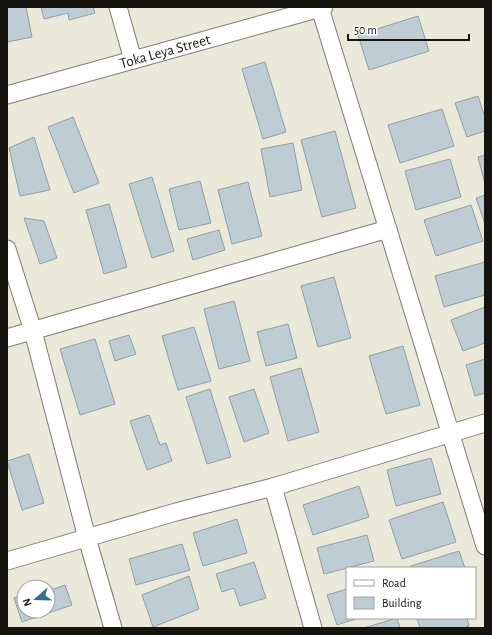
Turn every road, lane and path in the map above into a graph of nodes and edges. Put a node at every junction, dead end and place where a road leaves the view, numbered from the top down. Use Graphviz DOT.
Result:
graph roads {
  1 [pos="118,7"];
  2 [pos="322,8"];
  3 [pos="133,60"];
  4 [pos="7,95"];
  5 [pos="388,229"];
  6 [pos="7,249"];
  7 [pos="33,331"];
  8 [pos="7,338"];
  9 [pos="485,423"];
  10 [pos="451,432"];
  11 [pos="273,487"];
  12 [pos="87,538"];
  13 [pos="485,546"];
  14 [pos="7,561"];
  15 [pos="113,628"];
  16 [pos="313,628"];
  1 -- 3 [label="street"];
  2 -- 3 [label="street, Toka Leya Street"];
  2 -- 5 [label="street"];
  3 -- 4 [label="street, Toka Leya Street"];
  5 -- 7 [label="street"];
  5 -- 10 [label="street"];
  6 -- 7 [label="street"];
  7 -- 8 [label="street"];
  7 -- 12 [label="street"];
  9 -- 10 [label="street"];
  10 -- 11 [label="street"];
  10 -- 13 [label="street"];
  11 -- 12 [label="street"];
  11 -- 16 [label="street"];
  12 -- 14 [label="street"];
  12 -- 15 [label="street"];
}
